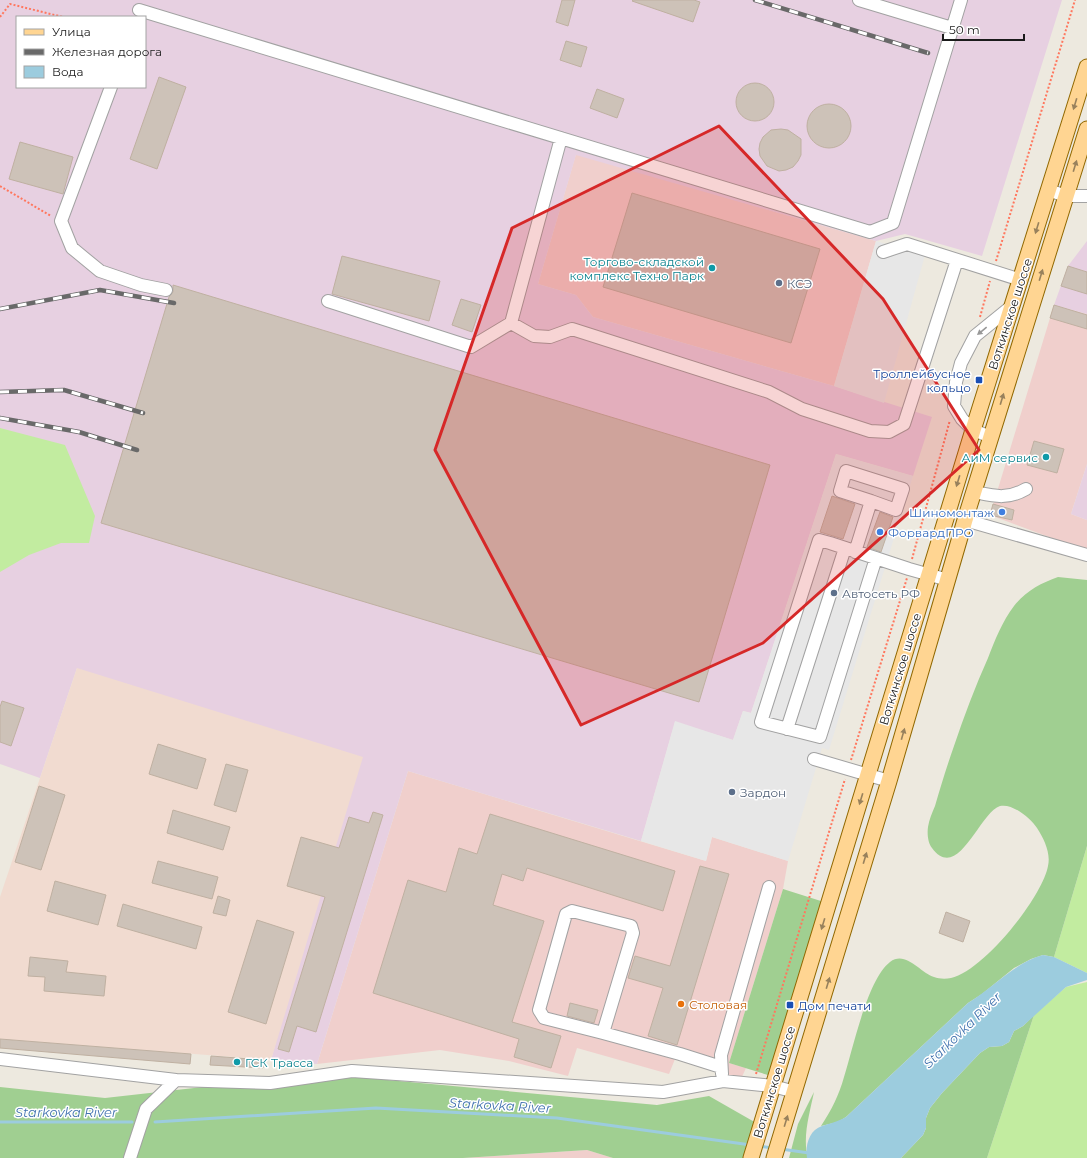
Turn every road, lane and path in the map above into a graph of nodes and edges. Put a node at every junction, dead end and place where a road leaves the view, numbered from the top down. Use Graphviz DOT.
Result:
graph roads {
  1 [pos="859,0"];
  2 [pos="961,0"];
  3 [pos="1075,0"];
  4 [pos="139,9"];
  5 [pos="59,16"];
  6 [pos="0,17"];
  7 [pos="952,28"];
  8 [pos="1087,67"];
  9 [pos="110,88"];
  10 [pos="1087,129"];
  11 [pos="561,138"];
  12 [pos="0,186"];
  13 [pos="1048,190"];
  14 [pos="1066,196"];
  15 [pos="1087,196"];
  16 [pos="61,221"];
  17 [pos="883,252"];
  18 [pos="957,260"];
  19 [pos="993,271"];
  20 [pos="1021,280"];
  21 [pos="166,290"];
  22 [pos="328,301"];
  23 [pos="1012,306"];
  24 [pos="511,323"];
  25 [pos="975,336"];
  26 [pos="954,406"];
  27 [pos="973,430"];
  28 [pos="991,437"];
  29 [pos="1026,489"];
  30 [pos="974,492"];
  31 [pos="871,501"];
  32 [pos="965,520"];
  33 [pos="850,550"];
  34 [pos="1087,555"];
  35 [pos="876,558"];
  36 [pos="909,569"];
  37 [pos="929,574"];
  38 [pos="948,580"];
  39 [pos="787,729"];
  40 [pos="814,759"];
  41 [pos="848,769"];
  42 [pos="868,774"];
  43 [pos="889,781"];
  44 [pos="769,887"];
  45 [pos="603,1034"];
  46 [pos="0,1060"];
  47 [pos="721,1067"];
  48 [pos="176,1080"];
  49 [pos="723,1081"];
  50 [pos="753,1085"];
  51 [pos="773,1086"];
  52 [pos="795,1092"];
  53 [pos="130,1158"];
  54 [pos="751,1158"];
  55 [pos="774,1158"];
  1 -- 7 [label="lane"];
  2 -- 7 [label="lane"];
  3 -- 19 [label="path"];
  4 -- 11 [label="lane"];
  5 -- 6 [label="path"];
  7 -- 11 [label="lane"];
  8 -- 13 [label="main road, Воткинское шоссе, one-way"];
  9 -- 16 [label="lane"];
  14 -- 10 [label="main road, Воткинское шоссе, one-way"];
  11 -- 24 [label="lane"];
  12 -- 16 [label="path"];
  13 -- 14 [label="lane"];
  13 -- 20 [label="main road, Воткинское шоссе, one-way"];
  14 -- 15 [label="lane"];
  28 -- 14 [label="main road, Воткинское шоссе, one-way"];
  16 -- 21 [label="lane"];
  17 -- 18 [label="lane"];
  18 -- 19 [label="lane"];
  18 -- 24 [label="lane"];
  19 -- 20 [label="lane"];
  19 -- 25 [label="path"];
  20 -- 23 [label="main road, Воткинское шоссе"];
  22 -- 24 [label="lane"];
  23 -- 25 [label="lane, one-way"];
  23 -- 27 [label="main road, Воткинское шоссе"];
  25 -- 26 [label="lane"];
  26 -- 27 [label="lane"];
  26 -- 36 [label="path"];
  27 -- 28 [label="lane"];
  27 -- 37 [label="main road, Воткинское шоссе, one-way"];
  28 -- 30 [label="main road, Воткинское шоссе"];
  29 -- 30 [label="lane"];
  30 -- 32 [label="main road, Воткинское шоссе"];
  31 -- 31 [label="lane"];
  31 -- 33 [label="lane"];
  32 -- 34 [label="lane"];
  32 -- 38 [label="main road, Воткинское шоссе"];
  33 -- 35 [label="lane"];
  33 -- 39 [label="lane"];
  33 -- 39 [label="lane"];
  35 -- 36 [label="lane"];
  35 -- 39 [label="lane"];
  36 -- 37 [label="lane"];
  36 -- 41 [label="path"];
  37 -- 38 [label="lane"];
  37 -- 42 [label="main road, Воткинское шоссе"];
  43 -- 38 [label="main road, Воткинское шоссе, one-way"];
  40 -- 41 [label="lane"];
  41 -- 42 [label="lane"];
  41 -- 50 [label="path"];
  42 -- 43 [label="lane"];
  42 -- 51 [label="main road, Воткинское шоссе, one-way"];
  52 -- 43 [label="main road, Воткинское шоссе, one-way"];
  44 -- 47 [label="lane"];
  45 -- 45 [label="lane"];
  45 -- 47 [label="lane"];
  46 -- 48 [label="lane"];
  47 -- 49 [label="lane"];
  48 -- 49 [label="lane"];
  48 -- 53 [label="lane"];
  49 -- 50 [label="lane"];
  50 -- 51 [label="lane"];
  51 -- 52 [label="lane"];
  51 -- 54 [label="main road, Воткинское шоссе"];
  55 -- 52 [label="main road, Воткинское шоссе, one-way"];
}
